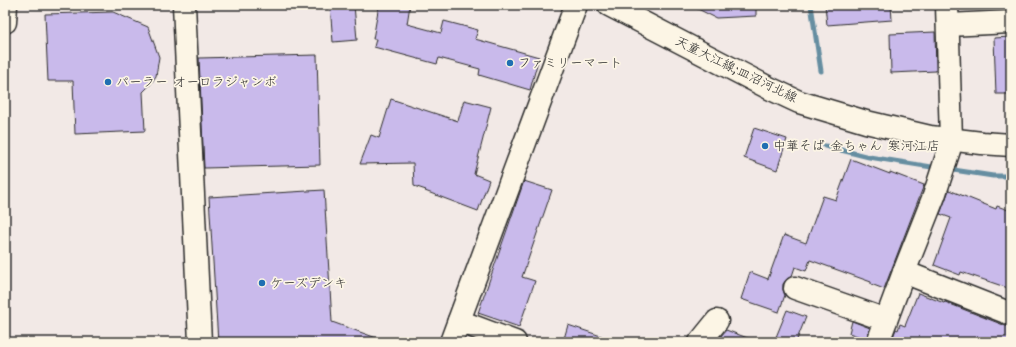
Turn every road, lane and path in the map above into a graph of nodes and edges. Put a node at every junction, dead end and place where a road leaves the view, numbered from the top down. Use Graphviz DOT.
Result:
graph roads {
  1 [pos="6,5"];
  2 [pos="184,5"];
  3 [pos="576,5"];
  4 [pos="609,5"];
  5 [pos="948,15"];
  6 [pos="5,22"];
  7 [pos="1011,22"];
  8 [pos="950,145"];
  9 [pos="1011,145"];
  10 [pos="904,272"];
  11 [pos="795,288"];
  12 [pos="1011,314"];
  13 [pos="886,320"];
  14 [pos="459,321"];
  15 [pos="717,321"];
  16 [pos="200,342"];
  17 [pos="451,342"];
  18 [pos="515,342"];
  19 [pos="700,342"];
  20 [pos="878,342"];
  1 -- 6 [label="main road"];
  2 -- 16 [label="main road"];
  3 -- 14 [label="main road"];
  4 -- 8 [label="main road, 天童大江線;皿沼河北線"];
  5 -- 7 [label="main road"];
  5 -- 8 [label="main road"];
  8 -- 9 [label="main road, 天童大江線;皿沼河北線"];
  8 -- 10 [label="main road"];
  10 -- 12 [label="main road"];
  10 -- 13 [label="main road"];
  11 -- 13 [label="main road"];
  13 -- 20 [label="main road"];
  14 -- 17 [label="main road"];
  14 -- 18 [label="main road"];
  15 -- 19 [label="main road"];
}
